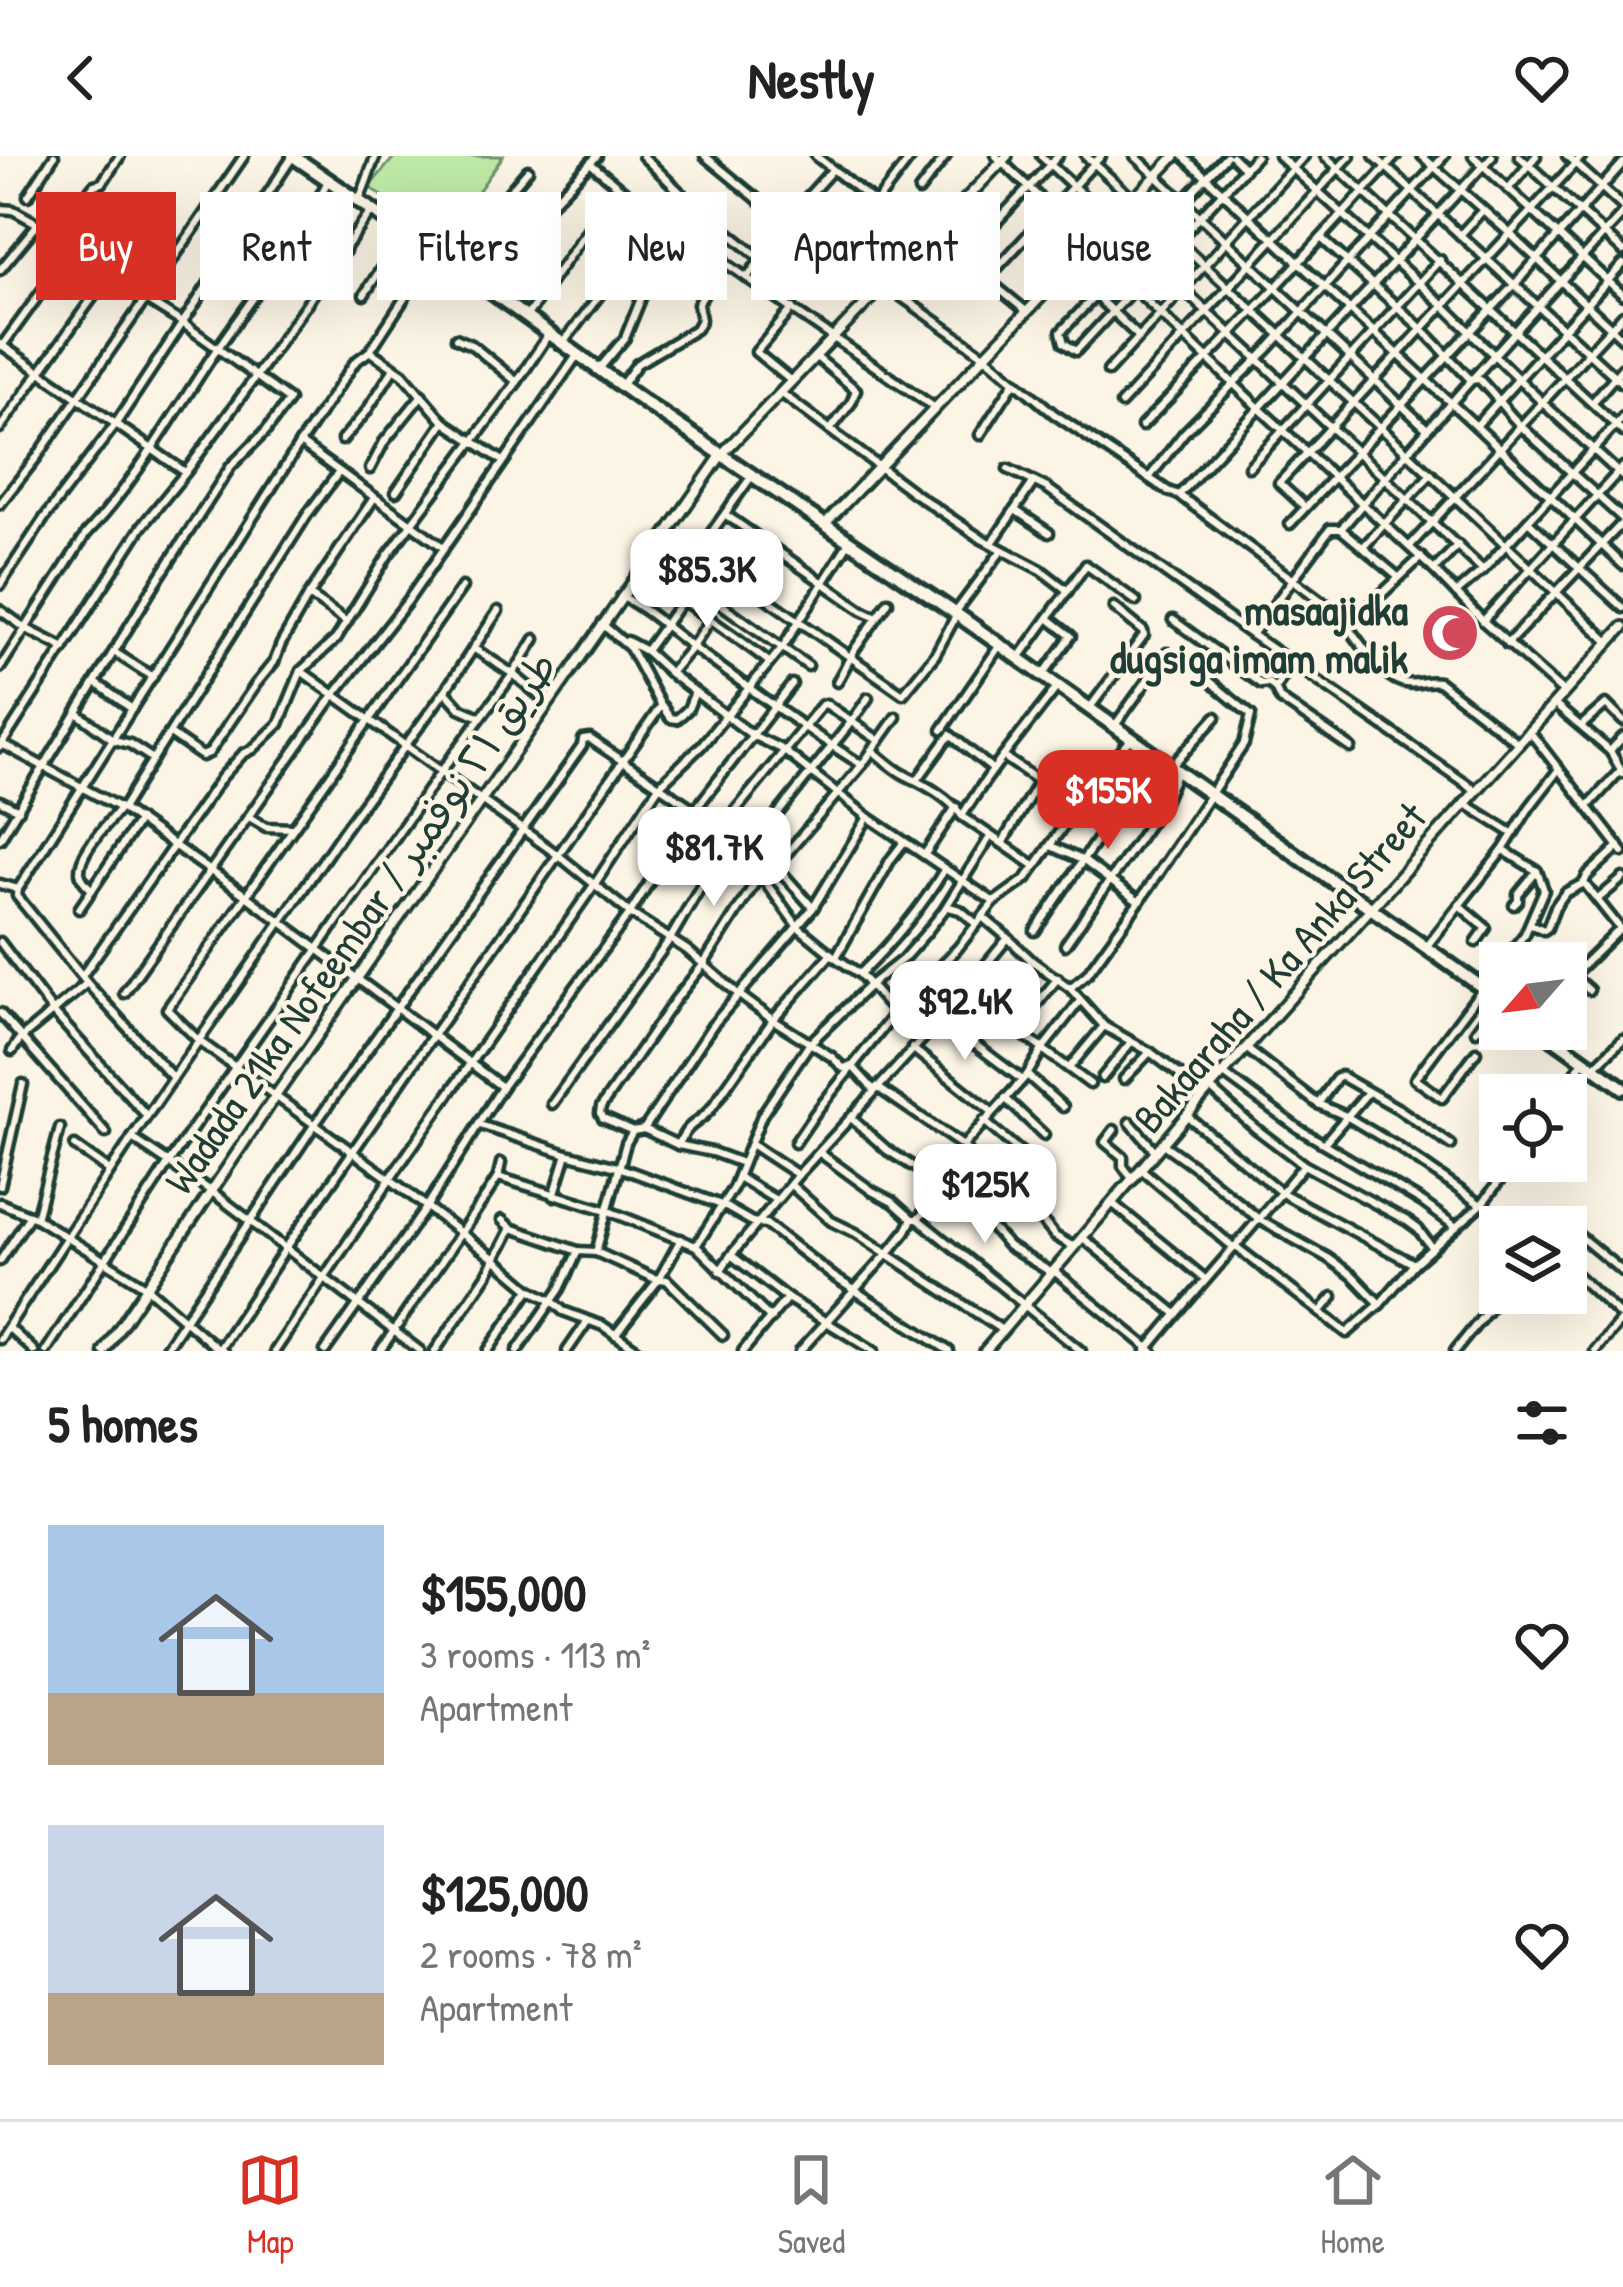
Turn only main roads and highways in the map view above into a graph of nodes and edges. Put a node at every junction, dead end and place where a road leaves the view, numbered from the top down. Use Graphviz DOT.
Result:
graph roads {
  1 [pos="293,156"];
  2 [pos="1479,986"];
  3 [pos="1569,1050"];
  4 [pos="1623,1088"];
  1 -- 2 [label="main road"];
  3 -- 4 [label="main road"];
}
